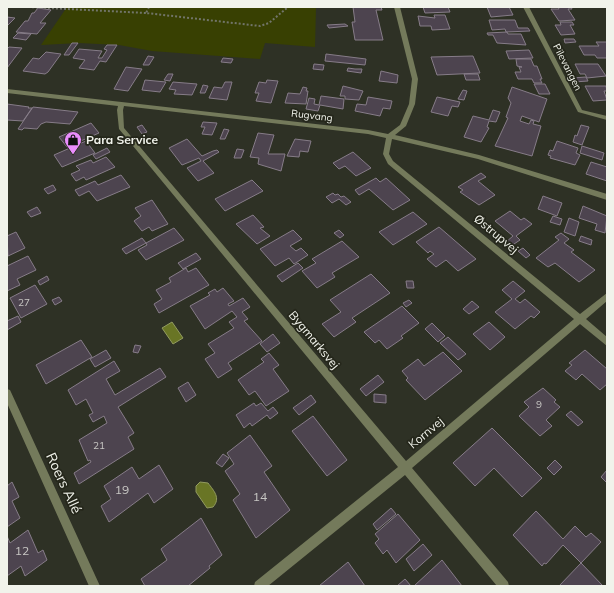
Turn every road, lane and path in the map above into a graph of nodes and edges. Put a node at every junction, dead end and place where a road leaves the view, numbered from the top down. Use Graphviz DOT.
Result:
graph roads {
  1 [pos="28,7"];
  2 [pos="150,7"];
  3 [pos="288,7"];
  4 [pos="397,7"];
  5 [pos="526,7"];
  6 [pos="146,13"];
  7 [pos="7,91"];
  8 [pos="122,104"];
  9 [pos="607,118"];
  10 [pos="389,136"];
  11 [pos="607,197"];
  12 [pos="607,296"];
  13 [pos="580,320"];
  14 [pos="607,342"];
  15 [pos="7,392"];
  16 [pos="405,468"];
  17 [pos="95,586"];
  18 [pos="259,586"];
  19 [pos="504,586"];
  1 -- 6 [label="path"];
  2 -- 6 [label="path"];
  3 -- 6 [label="path"];
  4 -- 10 [label="street"];
  5 -- 9 [label="street, Pilevangen"];
  7 -- 8 [label="street, Rugvang"];
  8 -- 10 [label="street, Rugvang"];
  8 -- 16 [label="street, Bygmarksvej"];
  10 -- 11 [label="street, Rugvang"];
  10 -- 13 [label="street, Østrupvej"];
  12 -- 13 [label="street, Kornvej"];
  13 -- 14 [label="street, Østrupvej"];
  13 -- 16 [label="street, Kornvej"];
  15 -- 17 [label="street, Roers Allé"];
  16 -- 18 [label="street, Kornvej"];
  16 -- 19 [label="street, Bygmarksvej"];
}
